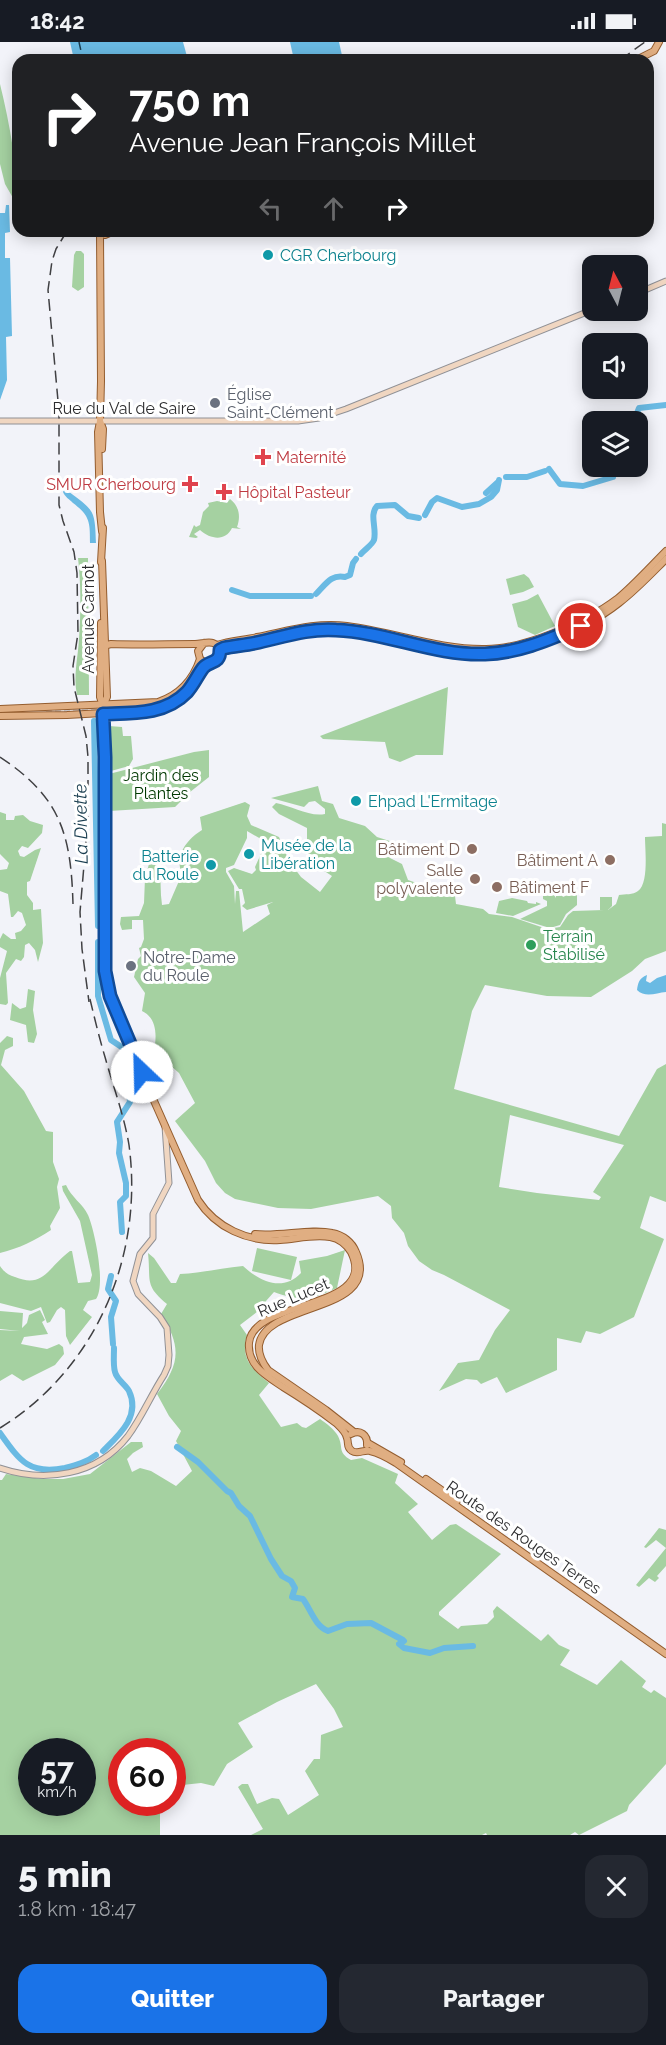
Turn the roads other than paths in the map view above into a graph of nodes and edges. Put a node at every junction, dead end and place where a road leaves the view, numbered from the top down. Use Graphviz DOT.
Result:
graph roads {
  1 [pos="101,237"];
  2 [pos="666,281"];
  3 [pos="648,289"];
  4 [pos="582,314"];
  5 [pos="0,421"];
  6 [pos="100,421"];
  7 [pos="665,555"];
  8 [pos="619,600"];
  9 [pos="104,645"];
  10 [pos="201,646"];
  11 [pos="219,648"];
  12 [pos="200,659"];
  13 [pos="207,664"];
  14 [pos="189,681"];
  15 [pos="178,699"];
  16 [pos="0,709"];
  17 [pos="8,709"];
  18 [pos="100,712"];
  19 [pos="0,715"];
  20 [pos="67,716"];
  21 [pos="105,902"];
  22 [pos="165,1124"];
  23 [pos="179,1154"];
  24 [pos="354,1432"];
  25 [pos="348,1438"];
  26 [pos="368,1443"];
  27 [pos="364,1450"];
  28 [pos="0,1468"];
  29 [pos="666,1649"];
  30 [pos="666,1653"];
  1 -- 6 [label="main road, Avenue Carnot"];
  2 -- 3 [label="main road"];
  4 -- 6 [label="main road, Rue du Val de Saire"];
  5 -- 6 [label="main road, Rue du Val de Saire"];
  6 -- 9 [label="main road, Avenue Carnot"];
  7 -- 8 [label="main road"];
  7 -- 8 [label="main road"];
  8 -- 11 [label="main road"];
  8 -- 11 [label="main road"];
  9 -- 10 [label="main road"];
  9 -- 18 [label="main road, Avenue Carnot"];
  10 -- 11 [label="main road"];
  10 -- 12 [label="main road"];
  11 -- 13 [label="main road"];
  12 -- 13 [label="main road"];
  12 -- 14 [label="main road"];
  13 -- 15 [label="main road"];
  14 -- 15 [label="main road"];
  14 -- 18 [label="main road"];
  15 -- 18 [label="main road"];
  16 -- 17 [label="main road"];
  17 -- 18 [label="main road"];
  17 -- 19 [label="main road"];
  18 -- 20 [label="main road"];
  18 -- 20 [label="main road"];
  18 -- 21 [label="main road, Avenue Carnot"];
  19 -- 20 [label="main road"];
  21 -- 22 [label="main road, Rue Lucet"];
  22 -- 23 [label="main road, Rue Lucet"];
  22 -- 28 [label="main road"];
  23 -- 24 [label="main road, Rue Lucet"];
  23 -- 25 [label="main road, Rue Lucet"];
  24 -- 25 [label="main road"];
  24 -- 26 [label="main road"];
  25 -- 27 [label="main road"];
  26 -- 27 [label="main road"];
  26 -- 29 [label="main road, Route des Rouges Terres"];
  27 -- 30 [label="main road, Route des Rouges Terres"];
}
